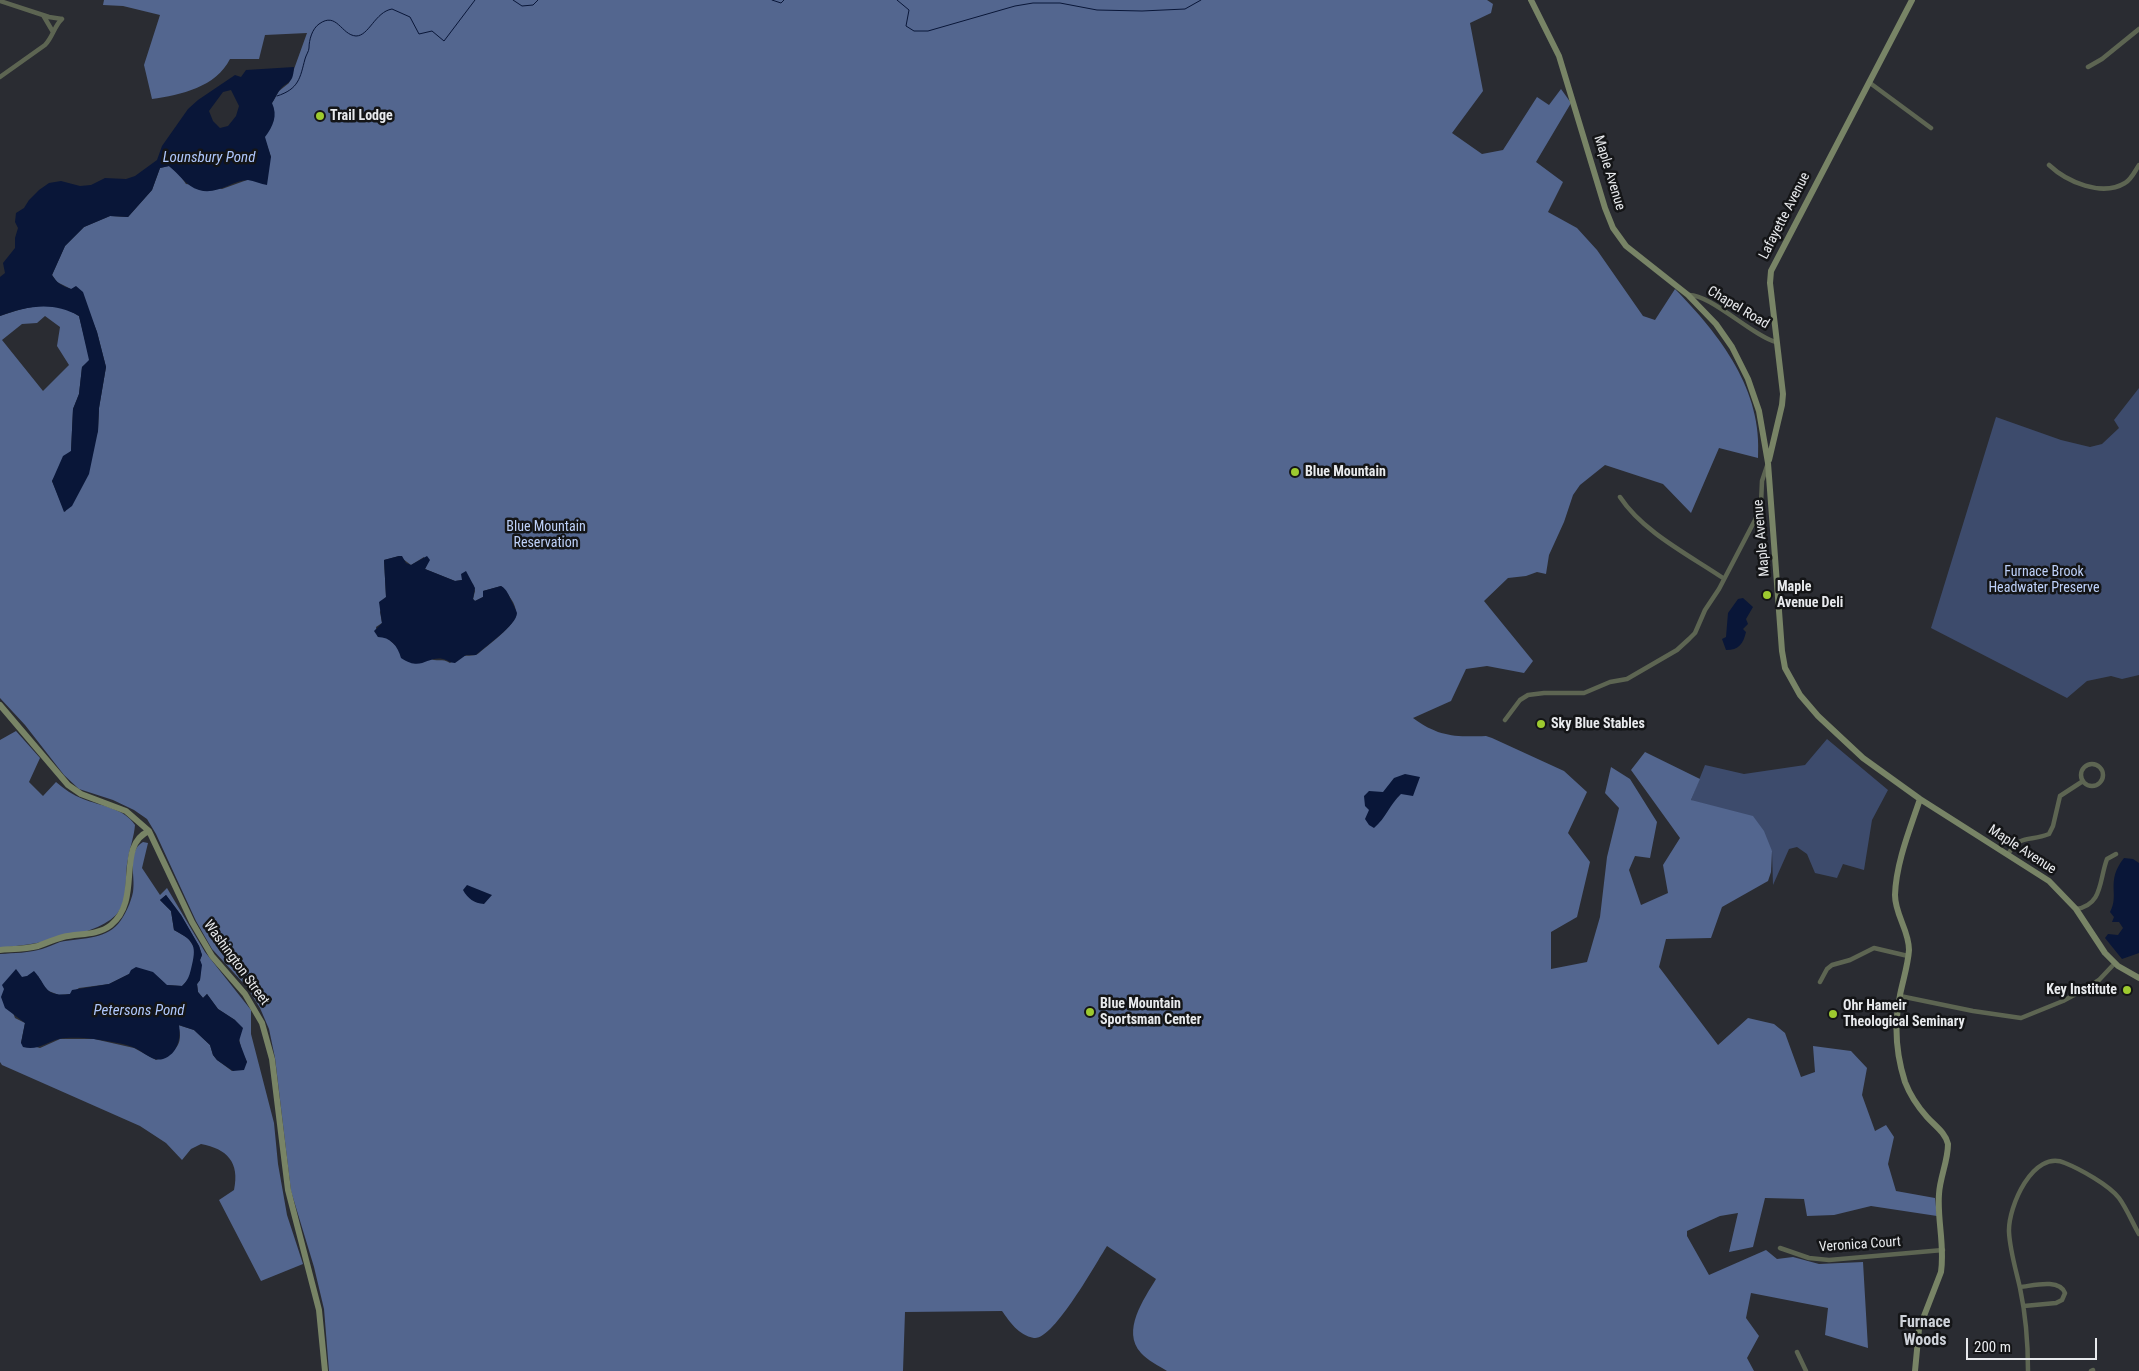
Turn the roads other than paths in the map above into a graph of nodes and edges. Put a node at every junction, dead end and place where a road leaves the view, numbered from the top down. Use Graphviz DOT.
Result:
graph roads {
  1 [pos="1531,0"];
  2 [pos="1912,0"];
  3 [pos="0,1"];
  4 [pos="43,15"];
  5 [pos="2139,29"];
  6 [pos="53,32"];
  7 [pos="2088,67"];
  8 [pos="0,77"];
  9 [pos="1870,84"];
  10 [pos="1931,128"];
  11 [pos="2049,165"];
  12 [pos="2139,165"];
  13 [pos="1688,295"];
  14 [pos="1776,342"];
  15 [pos="1768,463"];
  16 [pos="1620,497"];
  17 [pos="1723,578"];
  18 [pos="0,705"];
  19 [pos="1505,720"];
  20 [pos="2083,782"];
  21 [pos="1920,799"];
  22 [pos="149,831"];
  23 [pos="2008,854"];
  24 [pos="2116,854"];
  25 [pos="2076,909"];
  26 [pos="0,950"];
  27 [pos="1908,956"];
  28 [pos="2115,963"];
  29 [pos="2139,978"];
  30 [pos="1820,982"];
  31 [pos="1900,996"];
  32 [pos="2139,1234"];
  33 [pos="1780,1248"];
  34 [pos="1943,1250"];
  35 [pos="2020,1287"];
  36 [pos="2024,1306"];
  37 [pos="1797,1352"];
  38 [pos="324,1371"];
  39 [pos="1806,1371"];
  40 [pos="1915,1371"];
  41 [pos="2028,1371"];
  1 -- 13 [label="street, Maple Avenue"];
  2 -- 9 [label="street, Lafayette Avenue"];
  3 -- 4 [label="street"];
  4 -- 6 [label="street"];
  4 -- 6 [label="street"];
  5 -- 7 [label="street"];
  6 -- 8 [label="street"];
  9 -- 10 [label="street"];
  9 -- 14 [label="street, Lafayette Avenue"];
  11 -- 12 [label="street"];
  13 -- 14 [label="street, Chapel Road"];
  13 -- 15 [label="street, Maple Avenue"];
  14 -- 15 [label="street, Lafayette Avenue"];
  15 -- 17 [label="street"];
  15 -- 21 [label="street, Maple Avenue"];
  16 -- 17 [label="street"];
  17 -- 19 [label="street"];
  18 -- 22 [label="street, Washington Street"];
  20 -- 20 [label="street"];
  20 -- 23 [label="street"];
  21 -- 23 [label="street, Maple Avenue"];
  21 -- 27 [label="street"];
  22 -- 26 [label="street"];
  22 -- 38 [label="street, Washington Street"];
  23 -- 25 [label="street, Maple Avenue"];
  24 -- 25 [label="street"];
  25 -- 28 [label="street, Maple Avenue"];
  27 -- 30 [label="street"];
  27 -- 31 [label="street"];
  28 -- 29 [label="street, Maple Avenue"];
  28 -- 31 [label="street"];
  31 -- 34 [label="street"];
  32 -- 35 [label="street"];
  33 -- 34 [label="street, Veronica Court"];
  34 -- 40 [label="street"];
  35 -- 36 [label="street"];
  35 -- 36 [label="street"];
  36 -- 41 [label="street"];
  37 -- 39 [label="street"];
}
